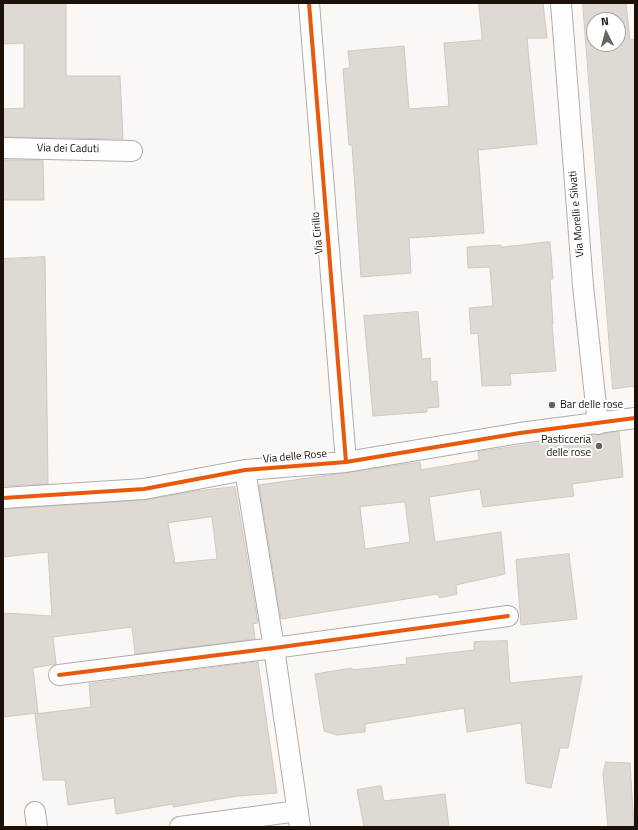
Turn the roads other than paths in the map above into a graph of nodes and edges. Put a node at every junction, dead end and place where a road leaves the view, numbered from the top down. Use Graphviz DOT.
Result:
graph roads {
  1 [pos="309,3"];
  2 [pos="561,3"];
  3 [pos="3,148"];
  4 [pos="132,151"];
  5 [pos="635,418"];
  6 [pos="598,424"];
  7 [pos="346,462"];
  8 [pos="245,470"];
  9 [pos="3,498"];
  10 [pos="508,616"];
  11 [pos="274,648"];
  12 [pos="59,674"];
  13 [pos="299,819"];
  14 [pos="180,827"];
  1 -- 7 [label="street, Via Cirillo"];
  2 -- 6 [label="street, Via Morelli e Silvati"];
  3 -- 4 [label="street, Via dei Caduti"];
  5 -- 6 [label="street, Via delle Rose"];
  6 -- 7 [label="street, Via delle Rose"];
  7 -- 8 [label="street, Via delle Rose"];
  8 -- 9 [label="street, Via delle Rose"];
  8 -- 11 [label="street"];
  10 -- 11 [label="street"];
  11 -- 12 [label="street"];
  11 -- 13 [label="street"];
  13 -- 14 [label="street"];
}
